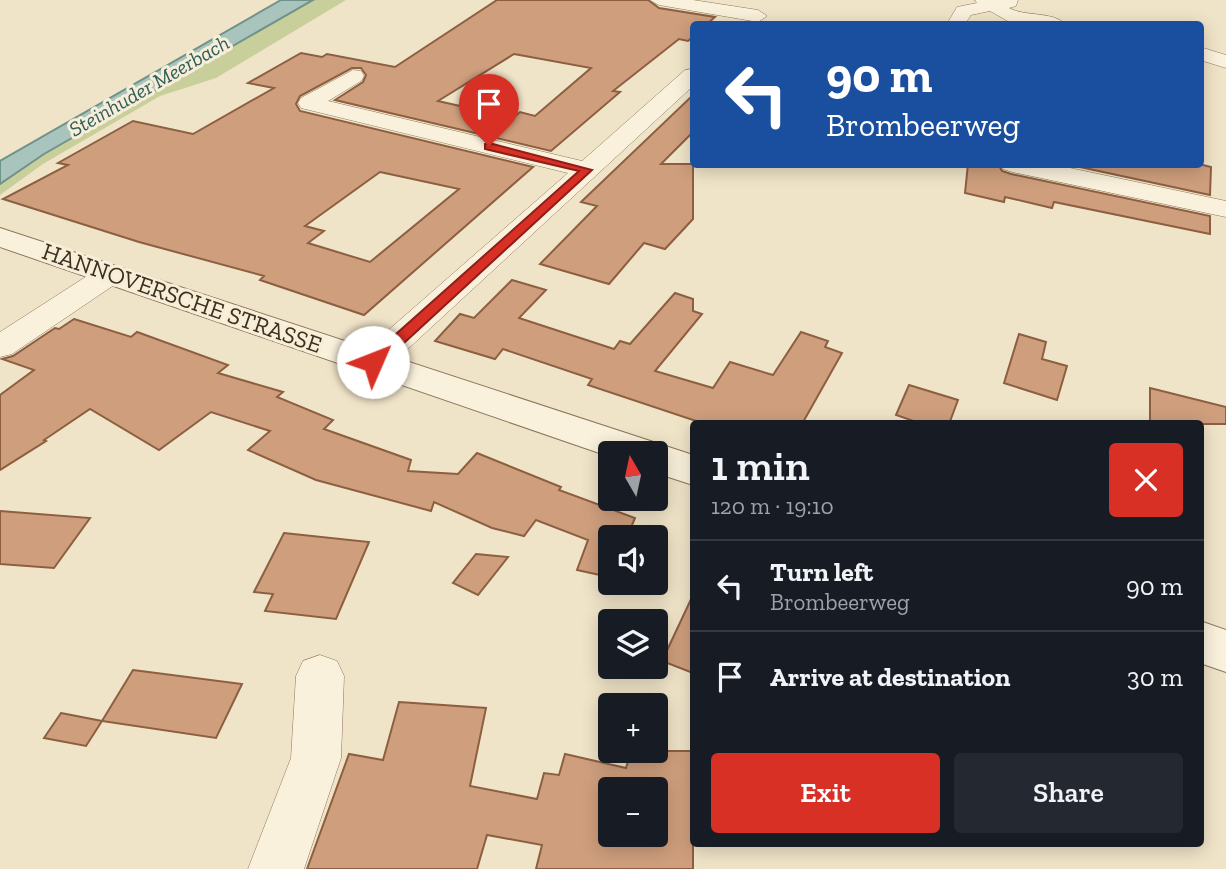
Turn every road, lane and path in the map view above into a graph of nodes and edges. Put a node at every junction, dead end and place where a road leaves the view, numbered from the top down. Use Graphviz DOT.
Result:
graph roads {
  1 [pos="659,0"];
  2 [pos="774,0"];
  3 [pos="1017,0"];
  4 [pos="989,3"];
  5 [pos="753,20"];
  6 [pos="958,21"];
  7 [pos="1034,21"];
  8 [pos="353,76"];
  9 [pos="682,95"];
  10 [pos="1031,168"];
  11 [pos="587,170"];
  12 [pos="1226,209"];
  13 [pos="0,237"];
  14 [pos="109,275"];
  15 [pos="0,347"];
  16 [pos="373,362"];
  17 [pos="607,441"];
  18 [pos="668,462"];
  19 [pos="690,469"];
  20 [pos="1204,643"];
  21 [pos="1226,651"];
  22 [pos="320,676"];
  23 [pos="276,869"];
  1 -- 5 [label="street"];
  2 -- 5 [label="street"];
  3 -- 4 [label="street"];
  4 -- 6 [label="street"];
  4 -- 7 [label="street"];
  8 -- 11 [label="street"];
  9 -- 11 [label="street"];
  10 -- 12 [label="street"];
  11 -- 16 [label="street"];
  13 -- 14 [label="street, HANNOVERSCHE STRASSE"];
  14 -- 15 [label="street"];
  14 -- 16 [label="street, HANNOVERSCHE STRASSE"];
  16 -- 17 [label="street, HANNOVERSCHE STRASSE"];
  18 -- 19 [label="street"];
  20 -- 21 [label="street"];
  22 -- 23 [label="street"];
}
